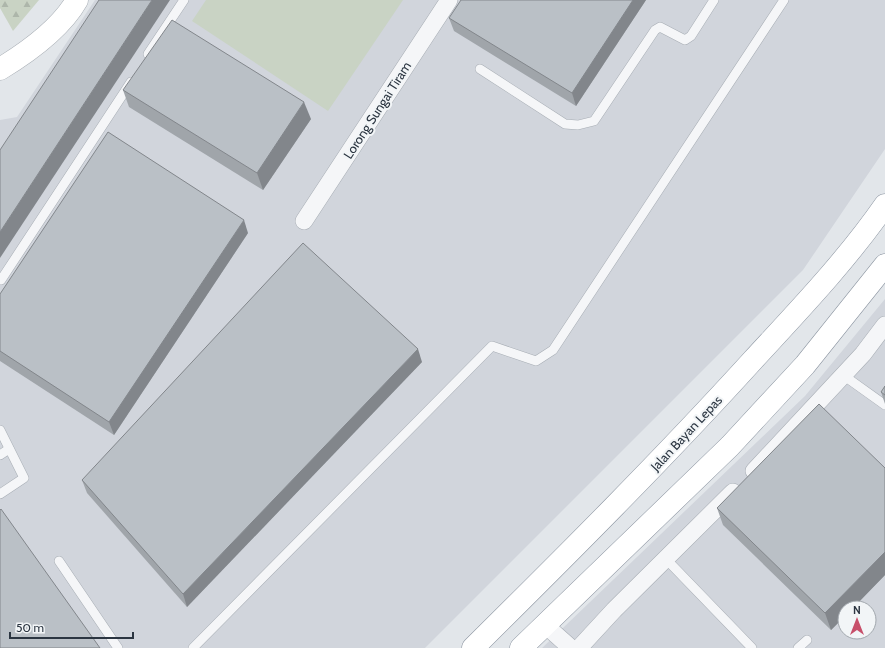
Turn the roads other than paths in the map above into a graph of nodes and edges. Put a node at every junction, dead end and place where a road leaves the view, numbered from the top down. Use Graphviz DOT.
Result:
graph roads {
  1 [pos="78,0"];
  2 [pos="184,0"];
  3 [pos="450,0"];
  4 [pos="714,0"];
  5 [pos="784,0"];
  6 [pos="145,60"];
  7 [pos="2,63"];
  8 [pos="480,69"];
  9 [pos="136,74"];
  10 [pos="885,205"];
  11 [pos="304,221"];
  12 [pos="885,265"];
  13 [pos="1,280"];
  14 [pos="885,325"];
  15 [pos="843,375"];
  16 [pos="885,391"];
  17 [pos="882,403"];
  18 [pos="0,430"];
  19 [pos="9,449"];
  20 [pos="0,455"];
  21 [pos="0,494"];
  22 [pos="666,559"];
  23 [pos="58,561"];
  24 [pos="544,624"];
  25 [pos="807,640"];
  26 [pos="582,646"];
  27 [pos="118,648"];
  28 [pos="193,648"];
  29 [pos="473,648"];
  30 [pos="521,648"];
  31 [pos="752,648"];
  32 [pos="798,648"];
  1 -- 7 [label="main road"];
  2 -- 6 [label="lane"];
  3 -- 11 [label="street, Lorong Sungai Tiram"];
  4 -- 8 [label="lane"];
  5 -- 28 [label="lane"];
  9 -- 13 [label="lane"];
  10 -- 29 [label="main road, Jalan Bayan Lepas"];
  12 -- 24 [label="main road"];
  14 -- 15 [label="street"];
  15 -- 17 [label="lane"];
  15 -- 22 [label="street"];
  16 -- 17 [label="lane"];
  18 -- 19 [label="lane"];
  19 -- 20 [label="lane"];
  19 -- 21 [label="lane"];
  22 -- 26 [label="street"];
  22 -- 31 [label="lane"];
  23 -- 27 [label="lane"];
  24 -- 26 [label="street"];
  24 -- 30 [label="main road"];
  25 -- 32 [label="lane"];
}
